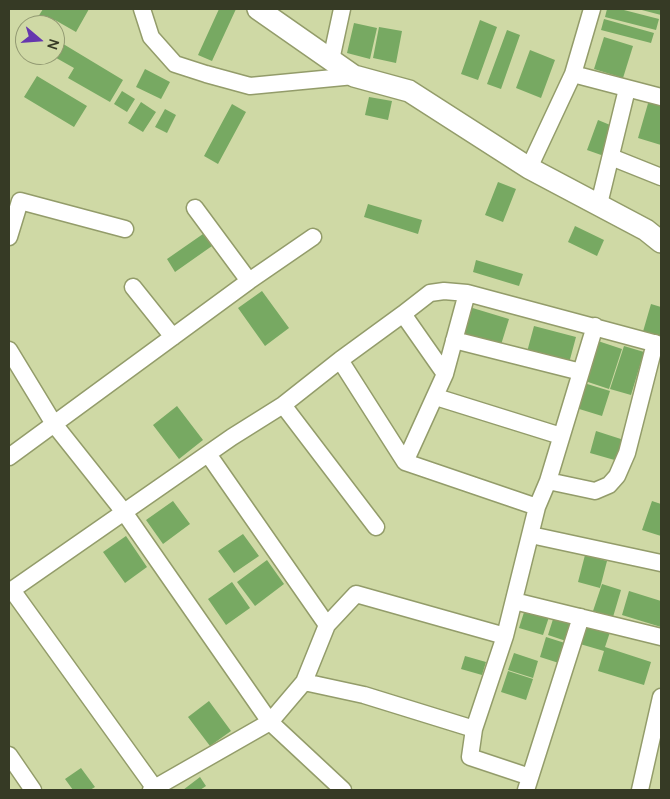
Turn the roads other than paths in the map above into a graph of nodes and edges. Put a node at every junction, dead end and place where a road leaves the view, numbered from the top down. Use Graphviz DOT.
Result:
graph roads {
  1 [pos="142,9"];
  2 [pos="258,9"];
  3 [pos="342,9"];
  4 [pos="592,9"];
  5 [pos="331,60"];
  6 [pos="573,74"];
  7 [pos="354,76"];
  8 [pos="627,89"];
  9 [pos="661,97"];
  10 [pos="611,157"];
  11 [pos="528,168"];
  12 [pos="661,177"];
  13 [pos="14,199"];
  14 [pos="599,204"];
  15 [pos="195,208"];
  16 [pos="125,229"];
  17 [pos="9,237"];
  18 [pos="313,237"];
  19 [pos="661,242"];
  20 [pos="249,281"];
  21 [pos="133,287"];
  22 [pos="466,293"];
  23 [pos="403,314"];
  24 [pos="595,326"];
  25 [pos="173,337"];
  26 [pos="454,340"];
  27 [pos="658,344"];
  28 [pos="9,350"];
  29 [pos="340,360"];
  30 [pos="581,372"];
  31 [pos="445,374"];
  32 [pos="436,397"];
  33 [pos="283,405"];
  34 [pos="54,424"];
  35 [pos="561,436"];
  36 [pos="208,454"];
  37 [pos="9,457"];
  38 [pos="405,462"];
  39 [pos="548,481"];
  40 [pos="537,507"];
  41 [pos="124,512"];
  42 [pos="376,527"];
  43 [pos="531,535"];
  44 [pos="661,563"];
  45 [pos="10,591"];
  46 [pos="514,601"];
  47 [pos="581,617"];
  48 [pos="327,625"];
  49 [pos="505,636"];
  50 [pos="661,637"];
  51 [pos="304,682"];
  52 [pos="661,697"];
  53 [pos="270,722"];
  54 [pos="474,729"];
  55 [pos="9,755"];
  56 [pos="528,784"];
  57 [pos="154,789"];
  58 [pos="33,790"];
  59 [pos="343,790"];
  60 [pos="640,790"];
  1 -- 7 [label="street"];
  2 -- 5 [label="street"];
  3 -- 5 [label="street"];
  4 -- 6 [label="street"];
  5 -- 7 [label="street"];
  6 -- 8 [label="street"];
  6 -- 11 [label="street"];
  7 -- 11 [label="street"];
  8 -- 9 [label="street"];
  8 -- 10 [label="street"];
  10 -- 12 [label="street"];
  10 -- 14 [label="street"];
  11 -- 14 [label="street"];
  13 -- 16 [label="street"];
  13 -- 17 [label="street"];
  14 -- 19 [label="street"];
  15 -- 20 [label="street"];
  18 -- 20 [label="street"];
  20 -- 25 [label="street"];
  21 -- 25 [label="street"];
  22 -- 23 [label="street"];
  22 -- 24 [label="street"];
  22 -- 26 [label="street"];
  23 -- 29 [label="street"];
  23 -- 31 [label="street"];
  24 -- 27 [label="street"];
  24 -- 30 [label="street"];
  25 -- 34 [label="street"];
  26 -- 30 [label="street"];
  26 -- 31 [label="street"];
  27 -- 39 [label="street"];
  28 -- 34 [label="street"];
  29 -- 33 [label="street"];
  29 -- 38 [label="street"];
  30 -- 35 [label="street"];
  31 -- 32 [label="street"];
  32 -- 35 [label="street"];
  32 -- 38 [label="street"];
  33 -- 36 [label="street"];
  33 -- 42 [label="street"];
  34 -- 37 [label="street"];
  34 -- 41 [label="street"];
  35 -- 39 [label="street"];
  36 -- 41 [label="street"];
  36 -- 48 [label="street"];
  38 -- 40 [label="street"];
  39 -- 40 [label="street"];
  40 -- 43 [label="street"];
  41 -- 45 [label="street"];
  41 -- 53 [label="street"];
  43 -- 44 [label="street"];
  43 -- 46 [label="street"];
  45 -- 57 [label="street"];
  46 -- 47 [label="street"];
  46 -- 49 [label="street"];
  47 -- 50 [label="street"];
  47 -- 56 [label="street"];
  48 -- 49 [label="street"];
  48 -- 51 [label="street"];
  49 -- 54 [label="street"];
  51 -- 53 [label="street"];
  51 -- 54 [label="street"];
  52 -- 60 [label="street"];
  53 -- 57 [label="street"];
  53 -- 59 [label="street"];
  54 -- 56 [label="street"];
  55 -- 58 [label="street"];
}
